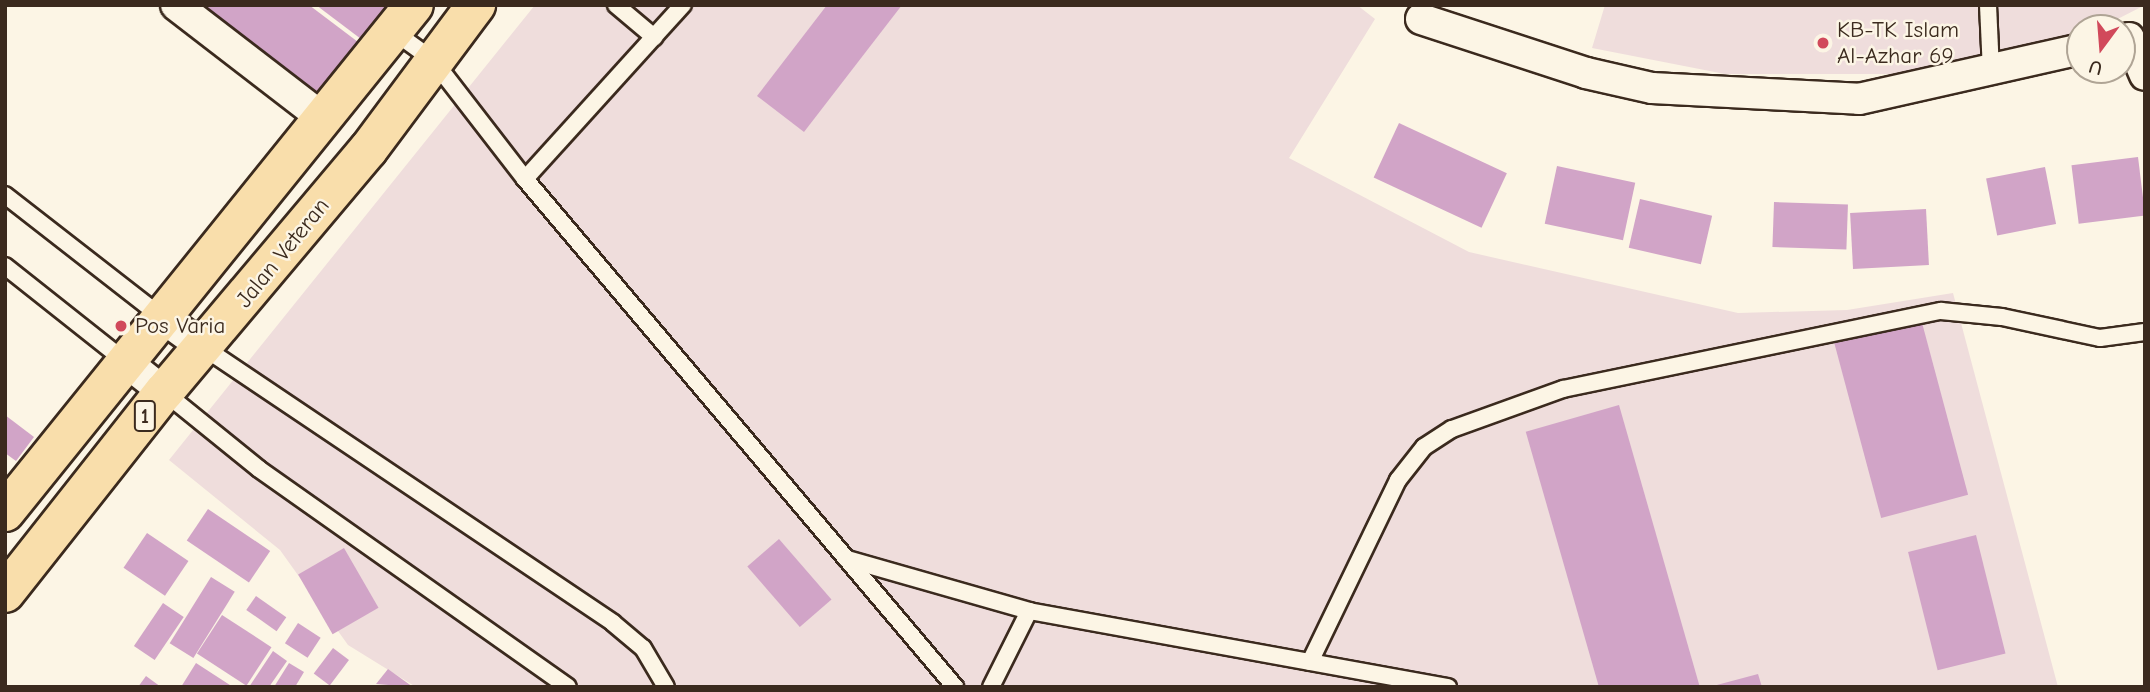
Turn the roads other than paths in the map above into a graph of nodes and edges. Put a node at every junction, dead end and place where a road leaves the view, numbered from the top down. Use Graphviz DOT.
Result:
graph roads {
  1 [pos="176,5"];
  2 [pos="476,5"];
  3 [pos="616,5"];
  4 [pos="683,5"];
  5 [pos="1988,5"];
  6 [pos="403,18"];
  7 [pos="1421,19"];
  8 [pos="654,37"];
  9 [pos="2136,48"];
  10 [pos="2066,52"];
  11 [pos="433,60"];
  12 [pos="1991,70"];
  13 [pos="2145,75"];
  14 [pos="324,120"];
  15 [pos="525,179"];
  16 [pos="5,195"];
  17 [pos="5,267"];
  18 [pos="163,318"];
  19 [pos="2145,332"];
  20 [pos="203,347"];
  21 [pos="125,361"];
  22 [pos="164,392"];
  23 [pos="5,512"];
  24 [pos="847,559"];
  25 [pos="5,593"];
  26 [pos="1029,611"];
  27 [pos="1310,662"];
  28 [pos="568,687"];
  29 [pos="666,687"];
  30 [pos="955,687"];
  31 [pos="991,687"];
  32 [pos="1448,687"];
  1 -- 14 [label="street"];
  2 -- 11 [label="highway, Jalan Veteran / 1"];
  3 -- 8 [label="lane"];
  4 -- 8 [label="lane"];
  5 -- 12 [label="lane"];
  6 -- 11 [label="lane"];
  6 -- 14 [label="highway, 1"];
  7 -- 12 [label="street"];
  8 -- 15 [label="lane"];
  9 -- 13 [label="street"];
  10 -- 12 [label="street"];
  11 -- 15 [label="lane"];
  11 -- 20 [label="highway, Jalan Veteran / 1"];
  14 -- 18 [label="highway, 1"];
  15 -- 24 [label="lane"];
  16 -- 18 [label="lane"];
  17 -- 21 [label="lane"];
  18 -- 20 [label="street"];
  18 -- 21 [label="highway, 1"];
  19 -- 27 [label="lane"];
  20 -- 22 [label="highway, Jalan Veteran / 1"];
  20 -- 29 [label="lane"];
  21 -- 22 [label="street"];
  21 -- 23 [label="highway, 1"];
  22 -- 25 [label="highway, Jalan Veteran / 1"];
  22 -- 28 [label="lane"];
  24 -- 26 [label="lane"];
  24 -- 30 [label="lane"];
  26 -- 27 [label="lane"];
  26 -- 31 [label="lane"];
  27 -- 32 [label="lane"];
}
